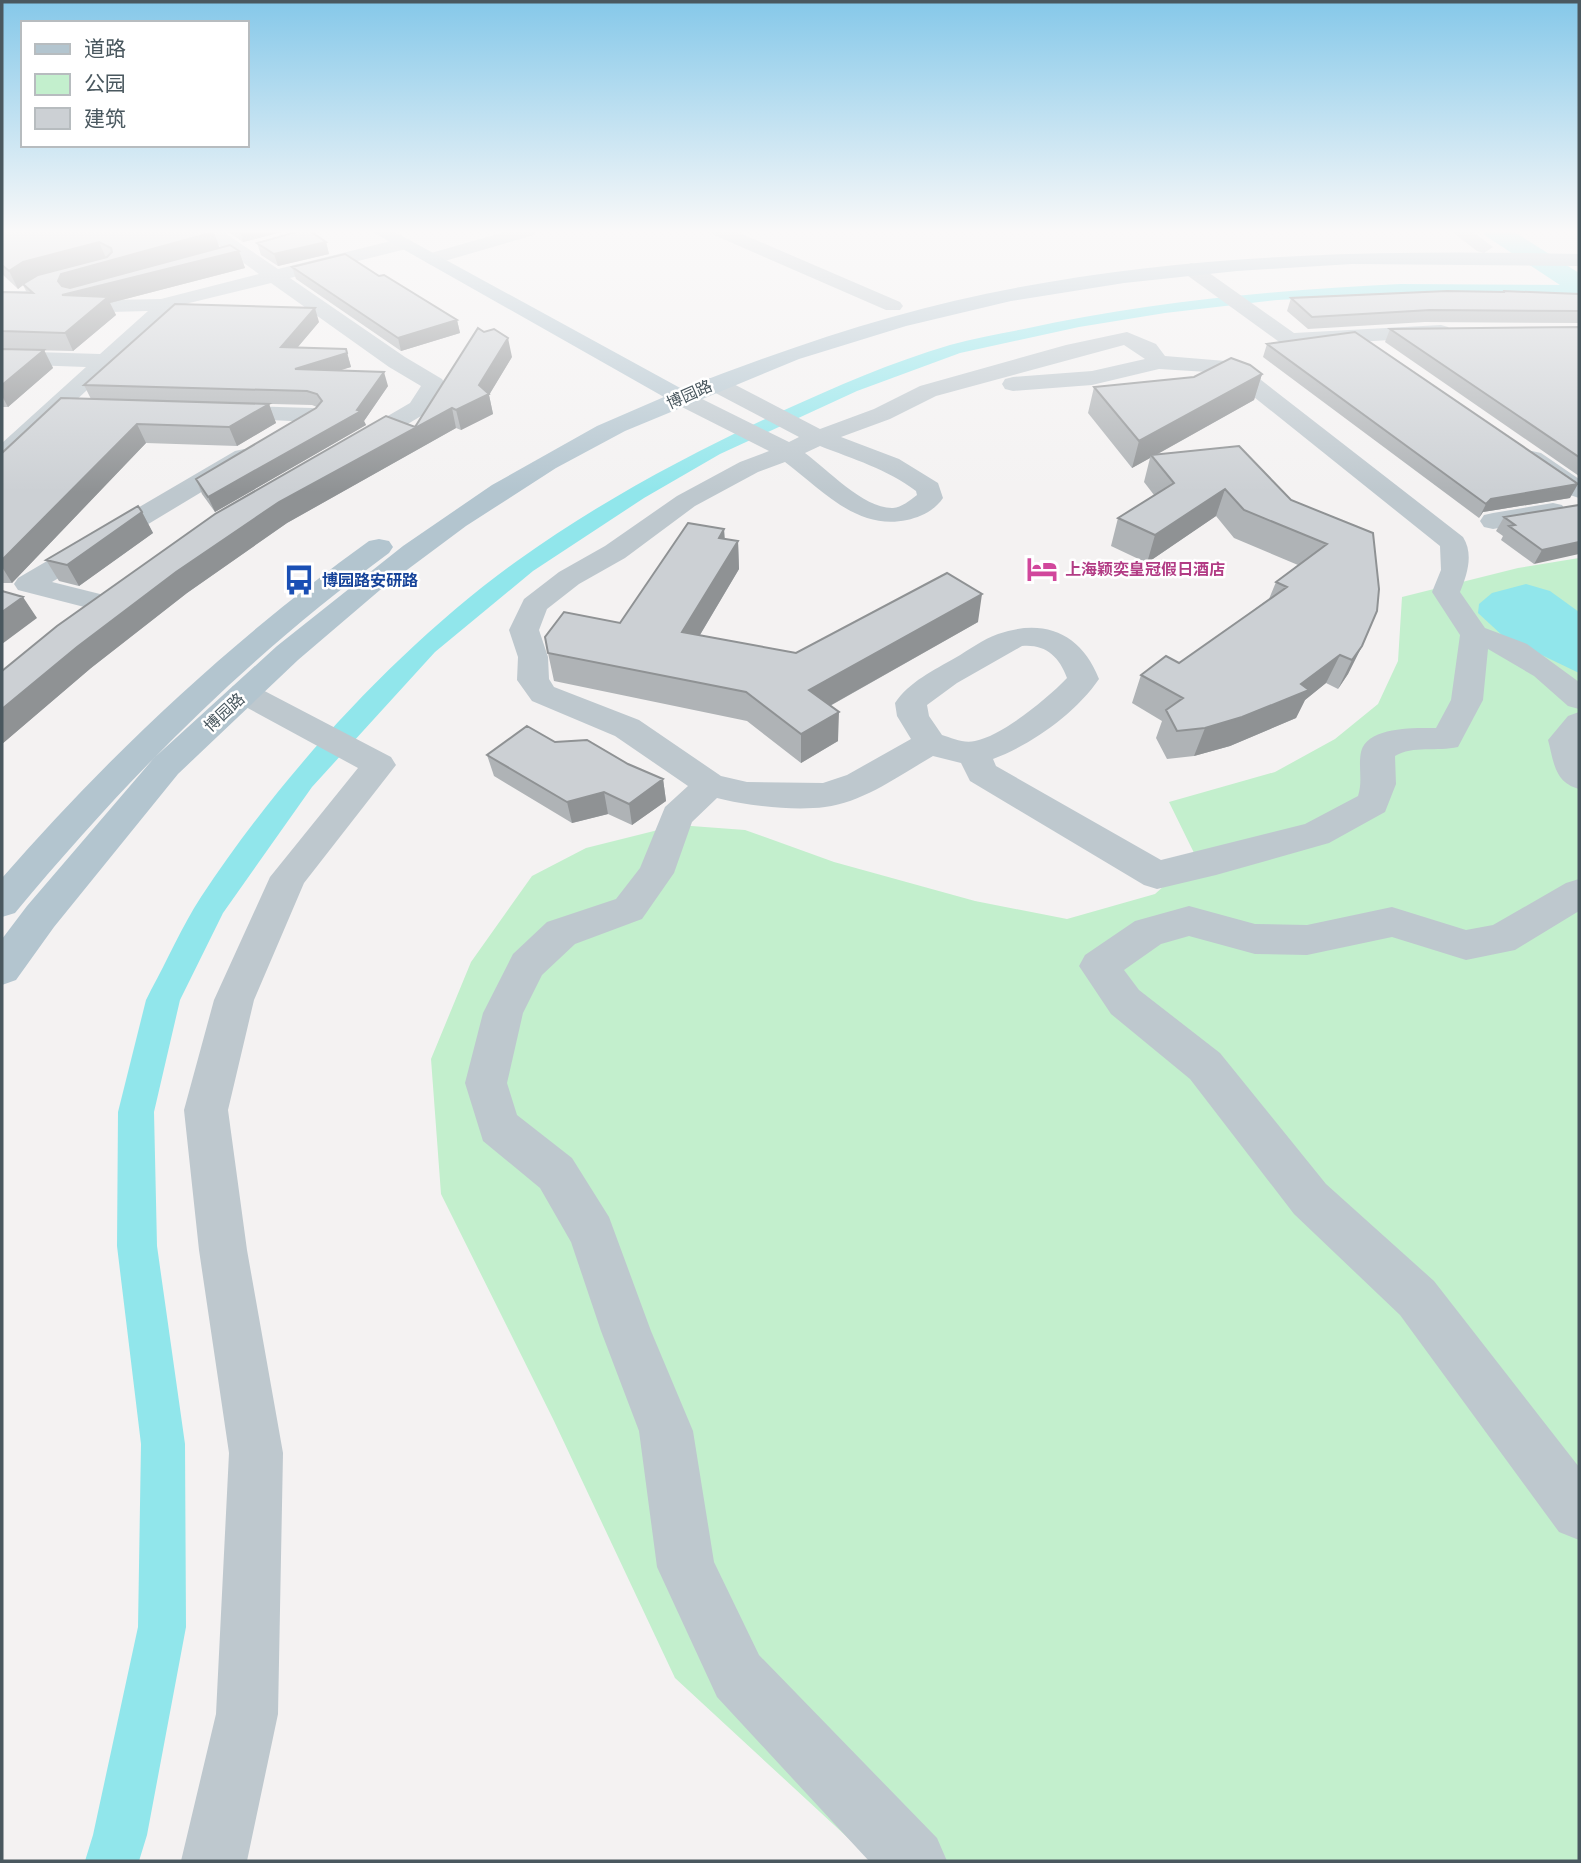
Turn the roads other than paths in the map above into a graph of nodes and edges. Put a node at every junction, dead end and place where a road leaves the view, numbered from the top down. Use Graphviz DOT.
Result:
graph roads {
  1 [pos="154,318"];
  2 [pos="335,318"];
  3 [pos="551,318"];
  4 [pos="845,318"];
  5 [pos="918,318"];
  6 [pos="1259,318"];
  7 [pos="1461,330"];
  8 [pos="1355,335"];
  9 [pos="764,344"];
  10 [pos="2,357"];
  11 [pos="1385,357"];
  12 [pos="106,361"];
  13 [pos="1159,362"];
  14 [pos="686,384"];
  15 [pos="918,399"];
  16 [pos="56,407"];
  17 [pos="83,408"];
  18 [pos="191,411"];
  19 [pos="795,440"];
  20 [pos="1511,444"];
  21 [pos="5,451"];
  22 [pos="331,459"];
  23 [pos="1579,490"];
  24 [pos="1579,507"];
  25 [pos="1493,521"];
  26 [pos="106,604"];
  27 [pos="1475,635"];
  28 [pos="244,693"];
  29 [pos="1579,699"];
  30 [pos="1579,723"];
  31 [pos="930,743"];
  32 [pos="974,753"];
  33 [pos="1579,777"];
  34 [pos="710,785"];
  35 [pos="1157,875"];
  36 [pos="1579,893"];
  37 [pos="2,903"];
  38 [pos="1189,920"];
  39 [pos="2,969"];
  40 [pos="1579,1512"];
  41 [pos="214,1861"];
  42 [pos="914,1861"];
  1 -- 12 [label="street"];
  2 -- 22 [label="street"];
  3 -- 14 [label="main road"];
  4 -- 9 [label="main road, 博园路"];
  5 -- 14 [label="main road, 博园路"];
  6 -- 8 [label="street"];
  7 -- 8 [label="street"];
  8 -- 11 [label="street"];
  10 -- 12 [label="street"];
  12 -- 16 [label="street"];
  13 -- 15 [label="street"];
  13 -- 15 [label="street"];
  13 -- 27 [label="street"];
  14 -- 19 [label="street"];
  14 -- 19 [label="street"];
  14 -- 28 [label="main road, 博园路"];
  14 -- 37 [label="main road, 博园路"];
  15 -- 19 [label="street"];
  16 -- 17 [label="street"];
  16 -- 21 [label="street"];
  18 -- 26 [label="street"];
  19 -- 34 [label="street"];
  20 -- 23 [label="street"];
  24 -- 25 [label="street"];
  27 -- 29 [label="street"];
  27 -- 35 [label="street"];
  28 -- 39 [label="main road, 博园路"];
  28 -- 41 [label="street"];
  30 -- 33 [label="street"];
  31 -- 32 [label="street"];
  31 -- 32 [label="street"];
  31 -- 34 [label="street"];
  32 -- 35 [label="street"];
  34 -- 42 [label="street"];
  35 -- 38 [label="street"];
  36 -- 38 [label="street"];
  38 -- 40 [label="street"];
}
